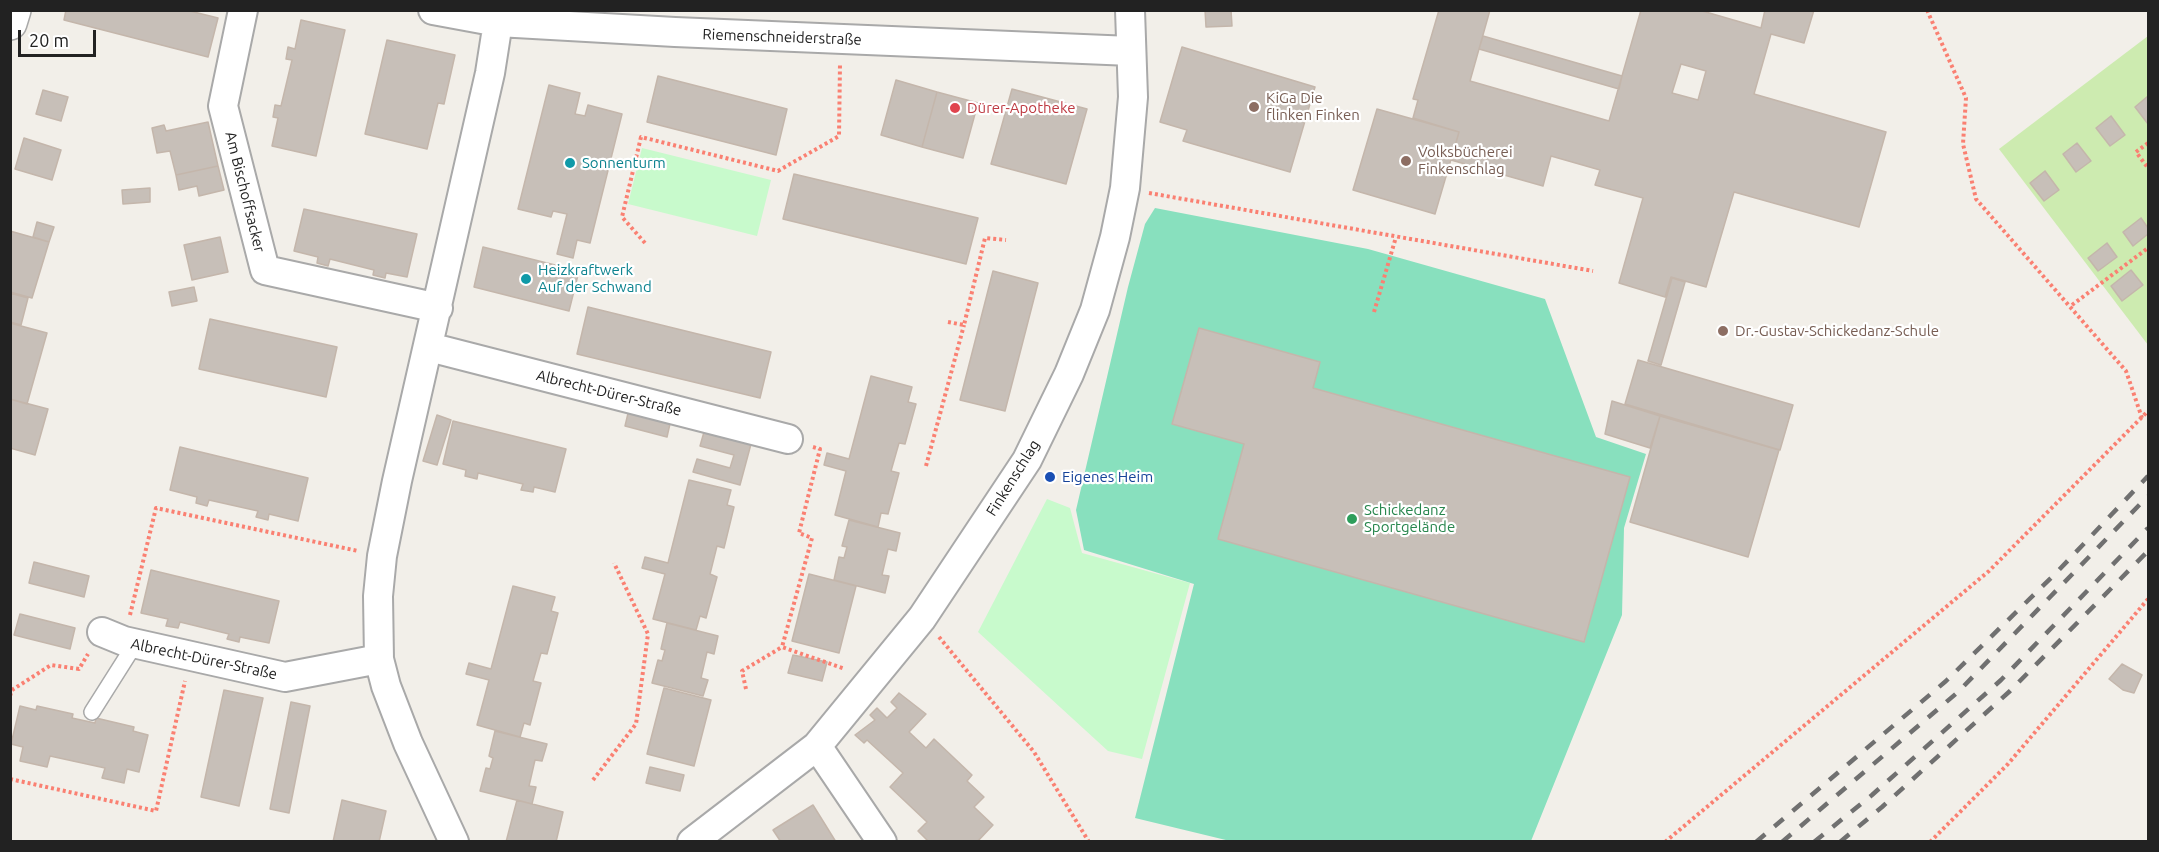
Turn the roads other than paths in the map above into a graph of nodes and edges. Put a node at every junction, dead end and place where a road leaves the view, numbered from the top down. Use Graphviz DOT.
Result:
graph roads {
  1 [pos="14,10"];
  2 [pos="243,10"];
  3 [pos="433,10"];
  4 [pos="1130,10"];
  5 [pos="498,22"];
  6 [pos="10,23"];
  7 [pos="1131,51"];
  8 [pos="438,308"];
  9 [pos="429,347"];
  10 [pos="788,439"];
  11 [pos="120,639"];
  12 [pos="379,659"];
  13 [pos="92,712"];
  14 [pos="817,746"];
  15 [pos="454,842"];
  16 [pos="692,842"];
  17 [pos="882,842"];
  1 -- 6 [label="street"];
  2 -- 8 [label="street, Am Bischoffsacker"];
  3 -- 5 [label="street, Riemenschneiderstraße"];
  4 -- 7 [label="street, Finkenschlag"];
  5 -- 7 [label="street, Riemenschneiderstraße"];
  5 -- 8 [label="street"];
  7 -- 14 [label="street, Finkenschlag"];
  8 -- 9 [label="street"];
  9 -- 10 [label="street, Albrecht-Dürer-Straße"];
  9 -- 12 [label="street"];
  11 -- 12 [label="street, Albrecht-Dürer-Straße"];
  11 -- 13 [label="lane"];
  12 -- 15 [label="street"];
  14 -- 16 [label="street, Finkenschlag"];
  14 -- 17 [label="street"];
}
